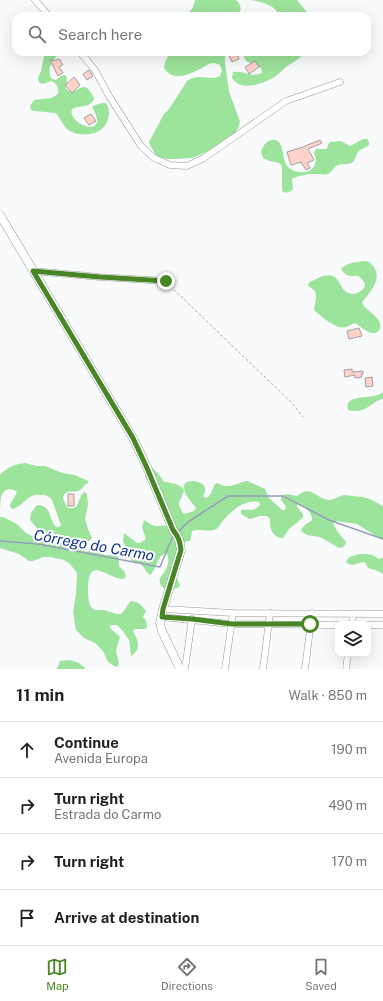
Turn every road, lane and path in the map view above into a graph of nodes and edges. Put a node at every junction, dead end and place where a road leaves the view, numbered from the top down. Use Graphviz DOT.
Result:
graph roads {
  1 [pos="35,0"];
  2 [pos="46,12"];
  3 [pos="83,56"];
  4 [pos="340,82"];
  5 [pos="0,215"];
  6 [pos="33,271"];
  7 [pos="166,281"];
  8 [pos="303,417"];
  9 [pos="162,613"];
  10 [pos="233,613"];
  11 [pos="270,613"];
  12 [pos="312,614"];
  13 [pos="353,614"];
  14 [pos="383,614"];
  15 [pos="192,619"];
  16 [pos="352,621"];
  17 [pos="232,624"];
  18 [pos="269,624"];
  19 [pos="310,624"];
  20 [pos="335,625"];
  21 [pos="371,625"];
  22 [pos="383,625"];
  23 [pos="348,657"];
  24 [pos="180,669"];
  25 [pos="185,669"];
  26 [pos="225,669"];
  27 [pos="263,669"];
  28 [pos="305,669"];
  29 [pos="346,669"];
  1 -- 2 [label="street"];
  3 -- 4 [label="street"];
  5 -- 6 [label="street"];
  6 -- 7 [label="street"];
  6 -- 9 [label="street"];
  7 -- 8 [label="path"];
  9 -- 10 [label="street"];
  9 -- 15 [label="street"];
  9 -- 24 [label="street"];
  10 -- 11 [label="street"];
  10 -- 17 [label="street"];
  11 -- 12 [label="street"];
  11 -- 18 [label="street"];
  12 -- 13 [label="street"];
  12 -- 19 [label="street"];
  13 -- 14 [label="street"];
  13 -- 16 [label="street"];
  15 -- 17 [label="street"];
  15 -- 25 [label="street"];
  17 -- 18 [label="street"];
  17 -- 26 [label="street"];
  18 -- 19 [label="street"];
  18 -- 27 [label="street"];
  19 -- 20 [label="street"];
  19 -- 28 [label="street"];
  21 -- 22 [label="street"];
  23 -- 29 [label="street"];
}
